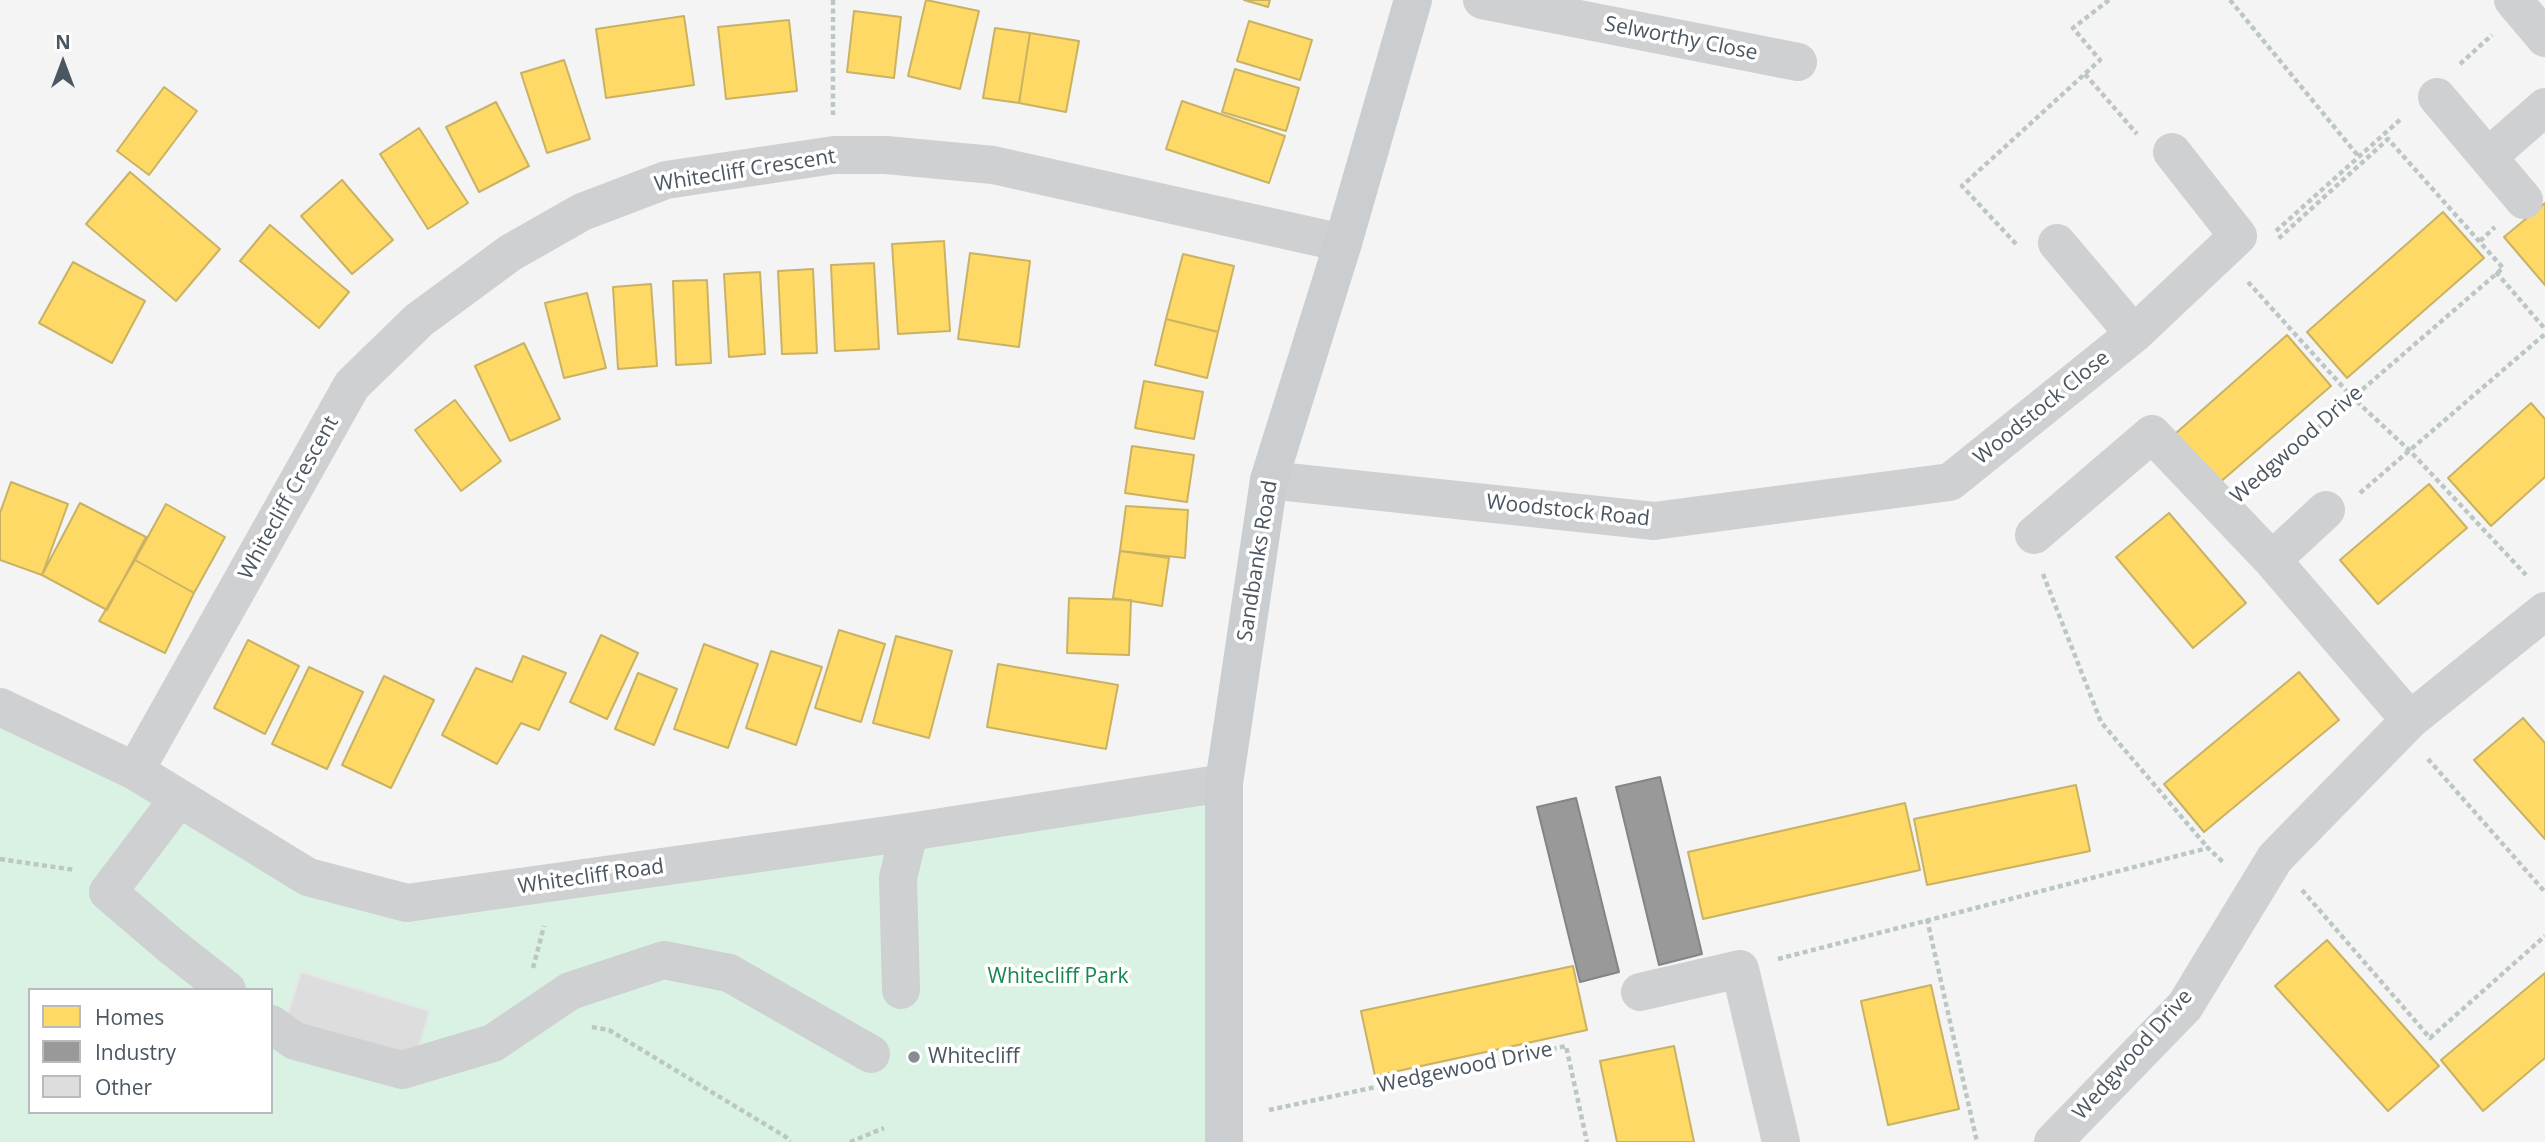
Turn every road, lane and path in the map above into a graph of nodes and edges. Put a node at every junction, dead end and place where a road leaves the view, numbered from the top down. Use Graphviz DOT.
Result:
graph roads {
  1 [pos="833,0"];
  2 [pos="1413,0"];
  3 [pos="1482,0"];
  4 [pos="2109,0"];
  5 [pos="2230,0"];
  6 [pos="2521,3"];
  7 [pos="2545,38"];
  8 [pos="1798,62"];
  9 [pos="2085,74"];
  10 [pos="2437,97"];
  11 [pos="2545,107"];
  12 [pos="2172,152"];
  13 [pos="834,155"];
  14 [pos="2488,157"];
  15 [pos="2524,200"];
  16 [pos="2254,242"];
  17 [pos="1343,243"];
  18 [pos="2057,243"];
  19 [pos="2496,272"];
  20 [pos="2240,274"];
  21 [pos="2545,331"];
  22 [pos="2134,334"];
  23 [pos="2352,397"];
  24 [pos="2410,451"];
  25 [pos="1269,480"];
  26 [pos="1950,482"];
  27 [pos="2223,510"];
  28 [pos="2326,510"];
  29 [pos="2034,535"];
  30 [pos="2272,560"];
  31 [pos="2527,577"];
  32 [pos="2545,611"];
  33 [pos="0,707"];
  34 [pos="2406,724"];
  35 [pos="135,771"];
  36 [pos="1224,783"];
  37 [pos="179,798"];
  38 [pos="909,832"];
  39 [pos="2208,848"];
  40 [pos="2274,858"];
  41 [pos="0,859"];
  42 [pos="557,882"];
  43 [pos="2253,890"];
  44 [pos="108,892"];
  45 [pos="2545,892"];
  46 [pos="1927,919"];
  47 [pos="2545,936"];
  48 [pos="1740,969"];
  49 [pos="225,988"];
  50 [pos="901,990"];
  51 [pos="1640,992"];
  52 [pos="534,1015"];
  53 [pos="273,1025"];
  54 [pos="871,1054"];
  55 [pos="1269,1110"];
  56 [pos="884,1128"];
  57 [pos="790,1142"];
  58 [pos="850,1142"];
  59 [pos="1224,1142"];
  60 [pos="1587,1142"];
  61 [pos="1781,1142"];
  62 [pos="1977,1142"];
  63 [pos="2053,1142"];
  1 -- 13 [label="path"];
  2 -- 17 [label="main road, Sandbanks Road"];
  3 -- 8 [label="street, Selworthy Close"];
  4 -- 9 [label="path"];
  5 -- 16 [label="path"];
  6 -- 7 [label="street"];
  9 -- 12 [label="path"];
  9 -- 18 [label="path"];
  10 -- 14 [label="street"];
  11 -- 14 [label="street"];
  12 -- 16 [label="street"];
  13 -- 17 [label="street, Whitecliff Crescent"];
  13 -- 35 [label="street, Whitecliff Crescent"];
  14 -- 15 [label="street"];
  16 -- 19 [label="path"];
  16 -- 22 [label="street, Woodstock Close"];
  17 -- 25 [label="main road, Sandbanks Road"];
  18 -- 22 [label="street"];
  19 -- 21 [label="path"];
  19 -- 23 [label="path, Wedgwood Drive"];
  20 -- 23 [label="path"];
  21 -- 24 [label="path"];
  22 -- 26 [label="street, Woodstock Close"];
  23 -- 24 [label="path"];
  23 -- 27 [label="path, Wedgwood Drive"];
  24 -- 28 [label="path"];
  24 -- 31 [label="path"];
  25 -- 26 [label="street, Woodstock Road"];
  25 -- 36 [label="main road, Sandbanks Road"];
  27 -- 29 [label="street"];
  27 -- 30 [label="street, Wedgwood Drive"];
  28 -- 30 [label="street"];
  29 -- 39 [label="path"];
  30 -- 34 [label="street, Wedgwood Drive"];
  32 -- 34 [label="street, Wedgwood Drive"];
  33 -- 35 [label="street, Whitecliff Road"];
  34 -- 40 [label="street, Wedgwood Drive"];
  34 -- 45 [label="path"];
  35 -- 37 [label="street, Whitecliff Road"];
  36 -- 38 [label="street, Whitecliff Road"];
  36 -- 59 [label="main road, Sandbanks Road"];
  37 -- 42 [label="street, Whitecliff Road"];
  37 -- 44 [label="street"];
  38 -- 42 [label="street, Whitecliff Road"];
  38 -- 50 [label="street"];
  39 -- 43 [label="path"];
  39 -- 46 [label="path"];
  40 -- 43 [label="street, Wedgwood Drive"];
  40 -- 47 [label="path"];
  41 -- 44 [label="path"];
  42 -- 52 [label="path"];
  43 -- 63 [label="street, Wedgwood Drive"];
  44 -- 49 [label="street"];
  46 -- 48 [label="path"];
  46 -- 62 [label="path"];
  48 -- 51 [label="street"];
  48 -- 61 [label="street"];
  52 -- 53 [label="street"];
  52 -- 54 [label="street"];
  52 -- 57 [label="path"];
  55 -- 60 [label="path, Wedgewood Drive"];
  56 -- 58 [label="path"];
}
